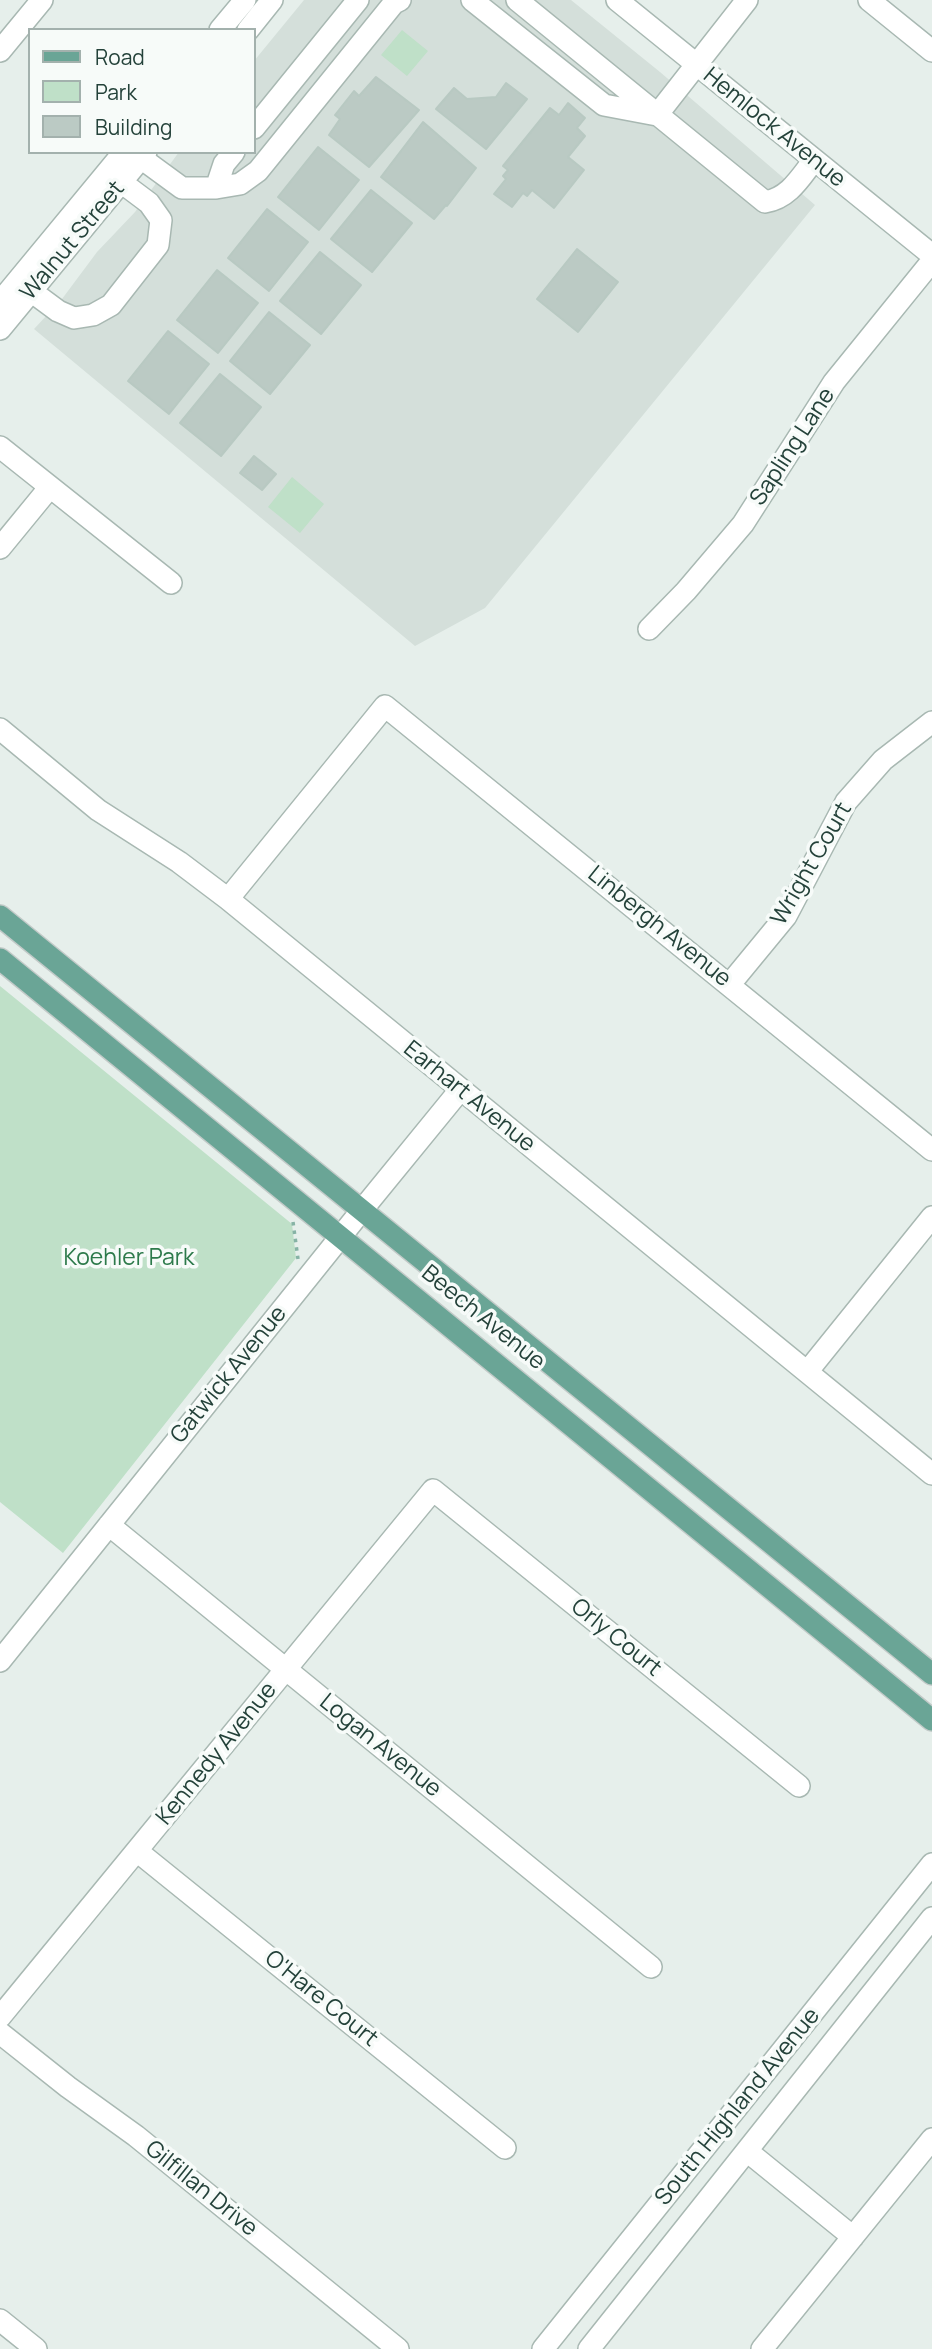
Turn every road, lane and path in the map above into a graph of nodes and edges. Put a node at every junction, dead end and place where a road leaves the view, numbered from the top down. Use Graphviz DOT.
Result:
graph roads {
  1 [pos="42,0"];
  2 [pos="245,0"];
  3 [pos="272,0"];
  4 [pos="358,0"];
  5 [pos="400,0"];
  6 [pos="472,0"];
  7 [pos="517,0"];
  8 [pos="617,0"];
  9 [pos="747,0"];
  10 [pos="869,0"];
  11 [pos="222,28"];
  12 [pos="250,28"];
  13 [pos="0,51"];
  14 [pos="932,51"];
  15 [pos="695,64"];
  16 [pos="657,115"];
  17 [pos="256,126"];
  18 [pos="232,154"];
  19 [pos="814,160"];
  20 [pos="131,162"];
  21 [pos="216,188"];
  22 [pos="932,255"];
  23 [pos="932,261"];
  24 [pos="32,290"];
  25 [pos="0,302"];
  26 [pos="0,329"];
  27 [pos="0,447"];
  28 [pos="50,487"];
  29 [pos="0,548"];
  30 [pos="171,583"];
  31 [pos="649,629"];
  32 [pos="932,722"];
  33 [pos="0,729"];
  34 [pos="228,899"];
  35 [pos="0,916"];
  36 [pos="0,959"];
  37 [pos="730,984"];
  38 [pos="460,1090"];
  39 [pos="932,1150"];
  40 [pos="362,1210"];
  41 [pos="284,1215"];
  42 [pos="932,1217"];
  43 [pos="341,1237"];
  44 [pos="290,1269"];
  45 [pos="807,1372"];
  46 [pos="932,1474"];
  47 [pos="433,1490"];
  48 [pos="109,1525"];
  49 [pos="0,1660"];
  50 [pos="285,1669"];
  51 [pos="932,1674"];
  52 [pos="932,1720"];
  53 [pos="799,1786"];
  54 [pos="137,1852"];
  55 [pos="932,1864"];
  56 [pos="932,1917"];
  57 [pos="651,1968"];
  58 [pos="0,2018"];
  59 [pos="0,2033"];
  60 [pos="932,2139"];
  61 [pos="505,2148"];
  62 [pos="747,2151"];
  63 [pos="853,2236"];
  64 [pos="0,2320"];
  65 [pos="36,2349"];
  66 [pos="398,2349"];
  67 [pos="543,2349"];
  68 [pos="589,2349"];
  69 [pos="762,2349"];
  1 -- 13 [label="street"];
  2 -- 11 [label="street"];
  3 -- 12 [label="street"];
  4 -- 17 [label="street"];
  5 -- 21 [label="street"];
  6 -- 16 [label="street"];
  7 -- 16 [label="street"];
  8 -- 15 [label="street, Hemlock Avenue"];
  9 -- 15 [label="street"];
  10 -- 14 [label="street"];
  15 -- 16 [label="street"];
  15 -- 19 [label="street, Hemlock Avenue"];
  16 -- 19 [label="street"];
  18 -- 21 [label="street"];
  19 -- 22 [label="street, Hemlock Avenue"];
  20 -- 21 [label="street"];
  20 -- 24 [label="street, Walnut Street"];
  20 -- 24 [label="street"];
  20 -- 25 [label="street, Walnut Street"];
  23 -- 31 [label="street, Sapling Lane"];
  24 -- 26 [label="street, Walnut Street"];
  27 -- 28 [label="street"];
  28 -- 29 [label="street"];
  28 -- 30 [label="street"];
  32 -- 37 [label="street, Wright Court"];
  33 -- 34 [label="street, Earhart Avenue"];
  34 -- 37 [label="street, Linbergh Avenue"];
  34 -- 38 [label="street, Earhart Avenue"];
  35 -- 40 [label="main road, Beech Avenue"];
  36 -- 43 [label="main road, Beech Avenue"];
  37 -- 39 [label="street, Linbergh Avenue"];
  38 -- 40 [label="street, Gatwick Avenue"];
  38 -- 45 [label="street, Earhart Avenue"];
  40 -- 43 [label="street, Gatwick Avenue"];
  40 -- 51 [label="main road, Beech Avenue"];
  41 -- 44 [label="path"];
  42 -- 45 [label="street"];
  43 -- 48 [label="street, Gatwick Avenue"];
  43 -- 52 [label="main road, Beech Avenue"];
  45 -- 46 [label="street, Earhart Avenue"];
  47 -- 50 [label="street, Kennedy Avenue"];
  47 -- 53 [label="street, Orly Court"];
  48 -- 49 [label="street, Gatwick Avenue"];
  48 -- 50 [label="street, Logan Avenue"];
  50 -- 54 [label="street, Kennedy Avenue"];
  50 -- 57 [label="street, Logan Avenue"];
  54 -- 58 [label="street, Kennedy Avenue"];
  54 -- 61 [label="street, O'Hare Court"];
  55 -- 67 [label="street, South Highland Avenue"];
  56 -- 62 [label="street, South Highland Avenue"];
  59 -- 66 [label="street, Gilfillan Drive"];
  60 -- 63 [label="street"];
  62 -- 63 [label="street"];
  62 -- 68 [label="street, South Highland Avenue"];
  63 -- 69 [label="street"];
  64 -- 65 [label="street"];
}
